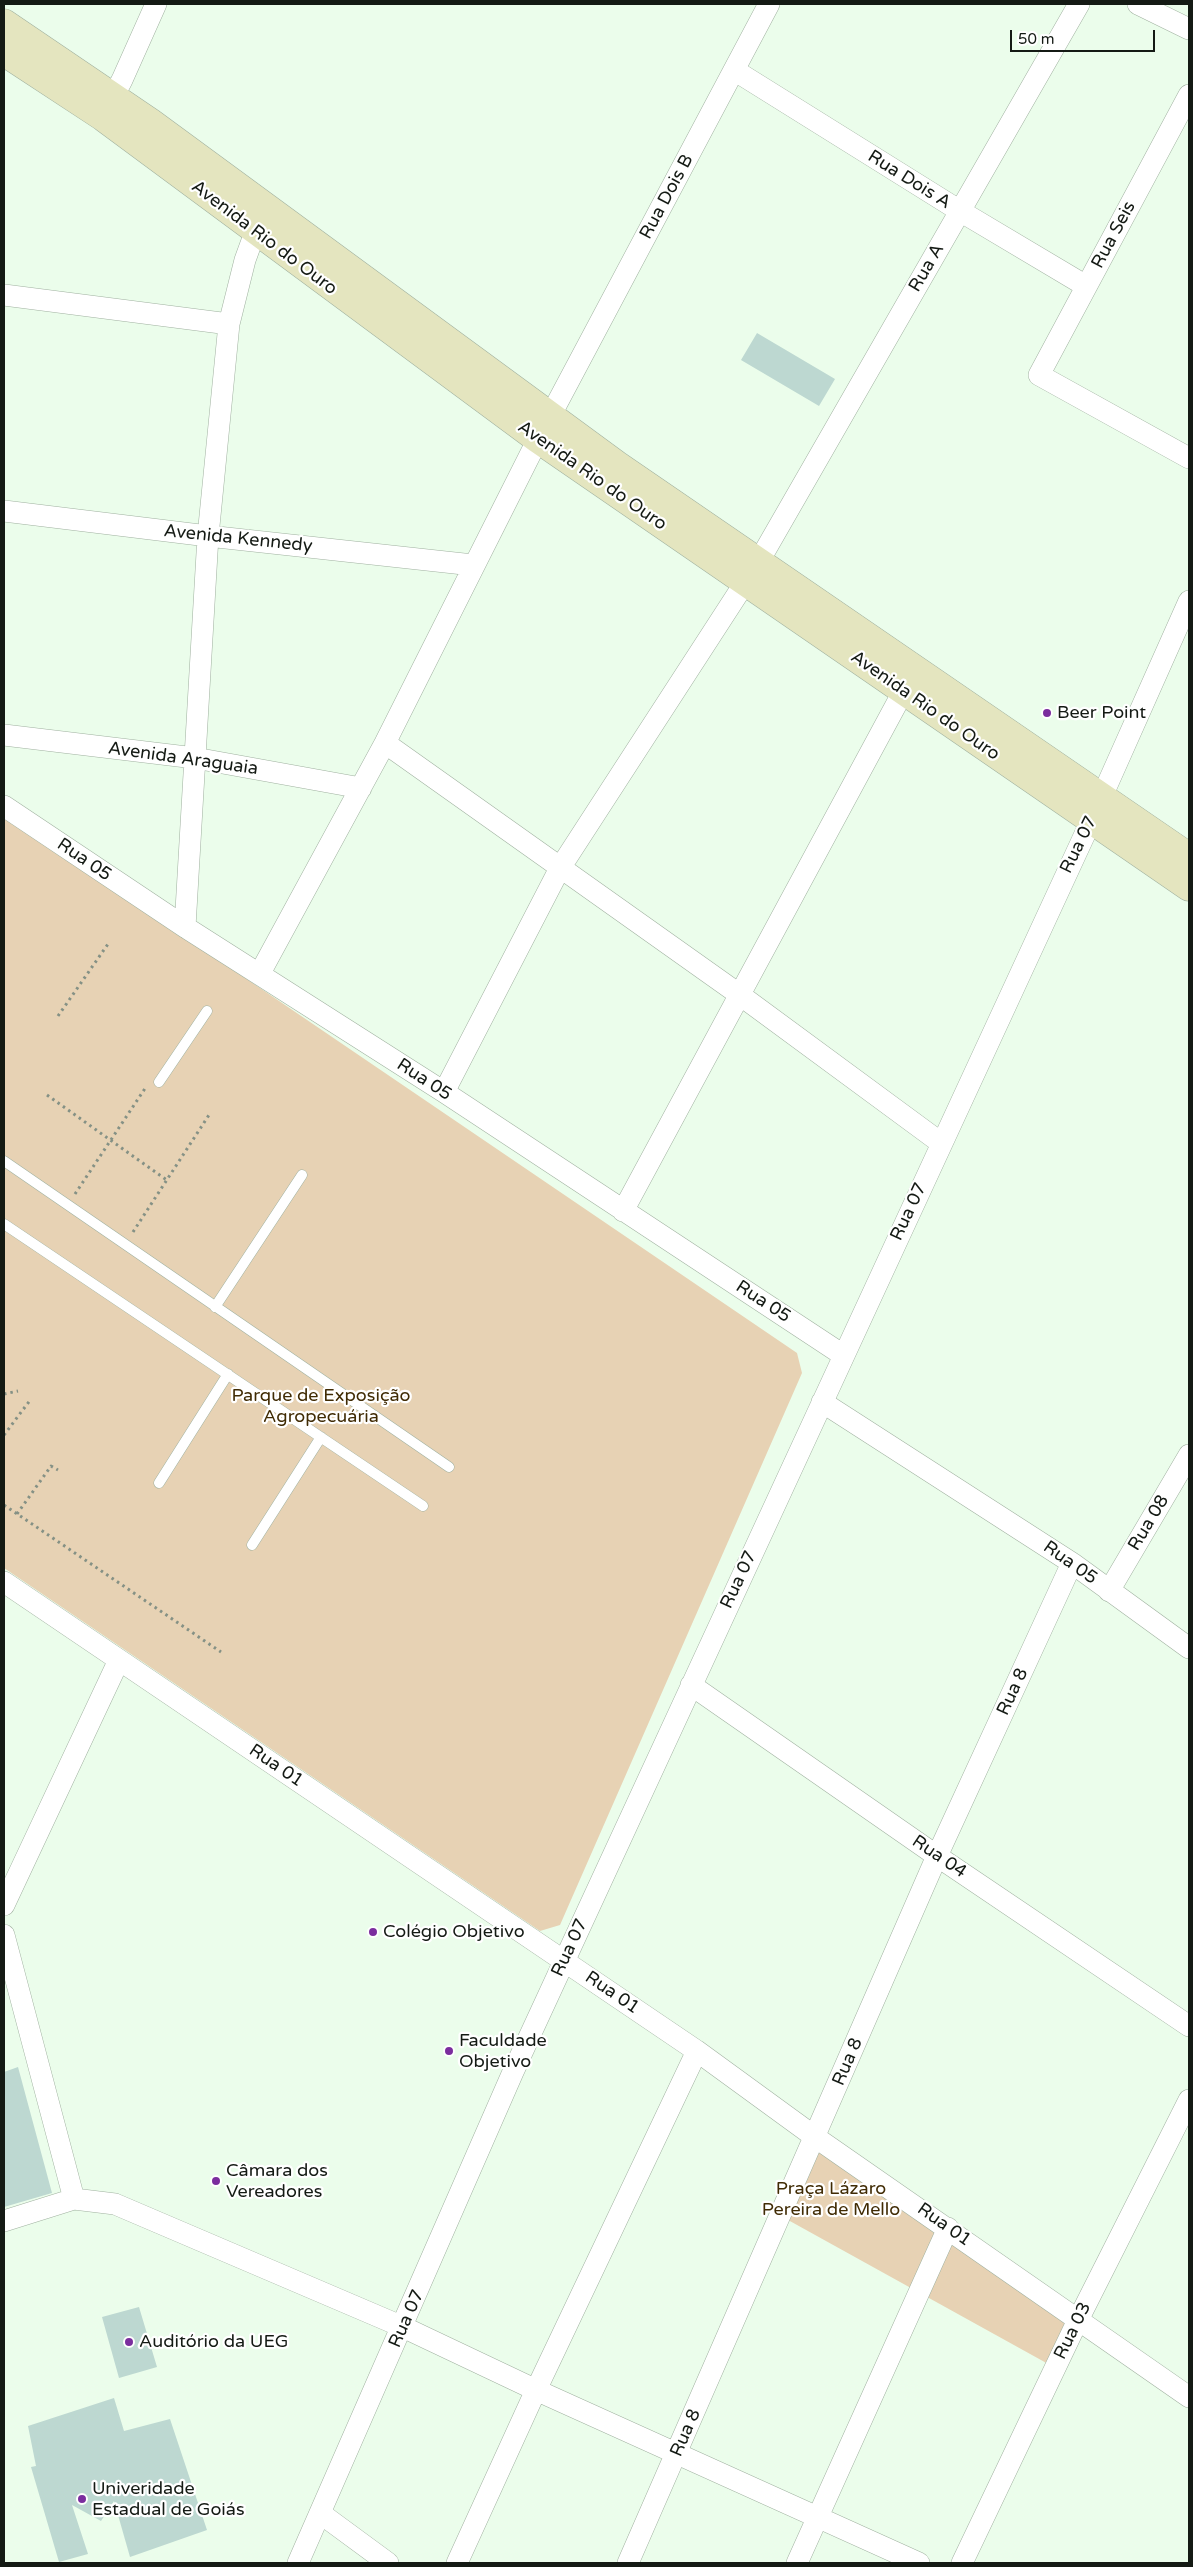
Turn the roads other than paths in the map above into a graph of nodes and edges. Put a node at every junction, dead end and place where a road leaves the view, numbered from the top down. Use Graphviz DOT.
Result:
graph roads {
  1 [pos="156,4"];
  2 [pos="769,4"];
  3 [pos="1080,4"];
  4 [pos="1138,4"];
  5 [pos="4,23"];
  6 [pos="1189,29"];
  7 [pos="4,52"];
  8 [pos="734,70"];
  9 [pos="1189,94"];
  10 [pos="108,106"];
  11 [pos="264,206"];
  12 [pos="960,211"];
  13 [pos="256,232"];
  14 [pos="1086,286"];
  15 [pos="4,295"];
  16 [pos="229,324"];
  17 [pos="433,346"];
  18 [pos="544,428"];
  19 [pos="1189,458"];
  20 [pos="4,511"];
  21 [pos="208,536"];
  22 [pos="474,565"];
  23 [pos="752,572"];
  24 [pos="1189,601"];
  25 [pos="903,692"];
  26 [pos="951,709"];
  27 [pos="4,735"];
  28 [pos="385,743"];
  29 [pos="195,758"];
  30 [pos="361,788"];
  31 [pos="4,806"];
  32 [pos="1096,810"];
  33 [pos="1142,840"];
  34 [pos="1189,857"];
  35 [pos="560,868"];
  36 [pos="1189,887"];
  37 [pos="185,926"];
  38 [pos="260,973"];
  39 [pos="740,995"];
  40 [pos="207,1012"];
  41 [pos="159,1082"];
  42 [pos="444,1092"];
  43 [pos="941,1143"];
  44 [pos="4,1160"];
  45 [pos="302,1175"];
  46 [pos="624,1211"];
  47 [pos="4,1224"];
  48 [pos="215,1307"];
  49 [pos="843,1355"];
  50 [pos="228,1374"];
  51 [pos="822,1402"];
  52 [pos="321,1436"];
  53 [pos="1189,1455"];
  54 [pos="449,1467"];
  55 [pos="159,1483"];
  56 [pos="423,1506"];
  57 [pos="252,1545"];
  58 [pos="1072,1563"];
  59 [pos="4,1582"];
  60 [pos="1108,1591"];
  61 [pos="1189,1648"];
  62 [pos="119,1660"];
  63 [pos="691,1685"];
  64 [pos="937,1856"];
  65 [pos="4,1905"];
  66 [pos="4,1935"];
  67 [pos="564,1961"];
  68 [pos="1189,2026"];
  69 [pos="697,2051"];
  70 [pos="1189,2100"];
  71 [pos="815,2137"];
  72 [pos="74,2198"];
  73 [pos="4,2221"];
  74 [pos="948,2228"];
  75 [pos="1078,2320"];
  76 [pos="403,2327"];
  77 [pos="536,2390"];
  78 [pos="1189,2396"];
  79 [pos="677,2453"];
  80 [pos="320,2513"];
  81 [pos="818,2516"];
  82 [pos="298,2563"];
  83 [pos="388,2563"];
  84 [pos="457,2563"];
  85 [pos="628,2563"];
  86 [pos="798,2563"];
  87 [pos="919,2563"];
  88 [pos="962,2563"];
  1 -- 10 [label="street"];
  2 -- 8 [label="street, Rua Dois B"];
  3 -- 12 [label="street, Rua A"];
  4 -- 6 [label="street"];
  5 -- 10 [label="main road, Avenida Rio do Ouro"];
  7 -- 10 [label="main road, Avenida Rio do Ouro"];
  8 -- 12 [label="street, Rua Dois A"];
  8 -- 18 [label="street, Rua Dois B"];
  9 -- 14 [label="street, Rua Seis"];
  10 -- 11 [label="main road, Avenida Rio do Ouro"];
  10 -- 13 [label="main road, Avenida Rio do Ouro"];
  11 -- 13 [label="street"];
  11 -- 17 [label="main road, Avenida Rio do Ouro"];
  12 -- 14 [label="street, Rua Dois A"];
  12 -- 23 [label="street, Rua A"];
  13 -- 16 [label="street"];
  13 -- 17 [label="main road, Avenida Rio do Ouro"];
  14 -- 19 [label="street, Rua Seis"];
  15 -- 16 [label="street"];
  16 -- 21 [label="street"];
  17 -- 18 [label="main road, Avenida Rio do Ouro"];
  18 -- 22 [label="street, Rua Dois B"];
  18 -- 23 [label="main road, Avenida Rio do Ouro"];
  20 -- 21 [label="street, Avenida Kennedy"];
  21 -- 22 [label="street, Avenida Kennedy"];
  21 -- 29 [label="street"];
  22 -- 28 [label="street, Rua Dois B"];
  23 -- 25 [label="main road, Avenida Rio do Ouro"];
  23 -- 26 [label="main road, Avenida Rio do Ouro"];
  23 -- 35 [label="street, Rua A"];
  24 -- 32 [label="street, Rua 07"];
  25 -- 26 [label="main road, Avenida Rio do Ouro"];
  25 -- 39 [label="street"];
  26 -- 32 [label="main road, Avenida Rio do Ouro"];
  27 -- 29 [label="street, Avenida Araguaia"];
  28 -- 30 [label="street, Rua Dois B"];
  28 -- 35 [label="street"];
  29 -- 30 [label="street, Avenida Araguaia"];
  29 -- 37 [label="street"];
  30 -- 38 [label="street, Rua Dois B"];
  31 -- 37 [label="street, Rua 05"];
  32 -- 33 [label="main road, Avenida Rio do Ouro"];
  32 -- 43 [label="street, Rua 07"];
  33 -- 34 [label="main road, Avenida Rio do Ouro"];
  33 -- 36 [label="main road, Avenida Rio do Ouro"];
  35 -- 39 [label="street"];
  35 -- 42 [label="street, Rua A"];
  37 -- 38 [label="street, Rua 05"];
  38 -- 42 [label="street, Rua 05"];
  39 -- 43 [label="street"];
  39 -- 46 [label="street"];
  40 -- 41 [label="lane"];
  42 -- 46 [label="street, Rua 05"];
  43 -- 49 [label="street, Rua 07"];
  44 -- 48 [label="lane"];
  45 -- 48 [label="lane"];
  46 -- 49 [label="street, Rua 05"];
  47 -- 50 [label="lane"];
  48 -- 54 [label="lane"];
  49 -- 51 [label="street, Rua 07"];
  50 -- 52 [label="lane"];
  50 -- 55 [label="lane"];
  51 -- 58 [label="street, Rua 05"];
  51 -- 63 [label="street, Rua 07"];
  52 -- 56 [label="lane"];
  52 -- 57 [label="lane"];
  53 -- 60 [label="street, Rua 08"];
  58 -- 60 [label="street, Rua 05"];
  58 -- 64 [label="street, Rua 8"];
  59 -- 62 [label="street, Rua 01"];
  60 -- 61 [label="street, Rua 05"];
  62 -- 65 [label="street"];
  62 -- 67 [label="street, Rua 01"];
  63 -- 64 [label="street, Rua 04"];
  63 -- 67 [label="street, Rua 07"];
  64 -- 68 [label="street, Rua 04"];
  64 -- 71 [label="street, Rua 8"];
  66 -- 72 [label="street"];
  67 -- 69 [label="street, Rua 01"];
  67 -- 76 [label="street, Rua 07"];
  69 -- 71 [label="street, Rua 01"];
  69 -- 77 [label="street"];
  70 -- 75 [label="street, Rua 03"];
  71 -- 74 [label="street, Rua 01"];
  71 -- 79 [label="street, Rua 8"];
  72 -- 73 [label="street"];
  72 -- 76 [label="street"];
  74 -- 75 [label="street, Rua 01"];
  74 -- 81 [label="street"];
  75 -- 78 [label="street, Rua 01"];
  75 -- 88 [label="street, Rua 03"];
  76 -- 77 [label="street"];
  76 -- 80 [label="street, Rua 07"];
  77 -- 79 [label="street"];
  77 -- 84 [label="street"];
  79 -- 81 [label="street"];
  79 -- 85 [label="street, Rua 8"];
  80 -- 82 [label="street, Rua 07"];
  80 -- 83 [label="street"];
  81 -- 86 [label="street"];
  81 -- 87 [label="street"];
}
